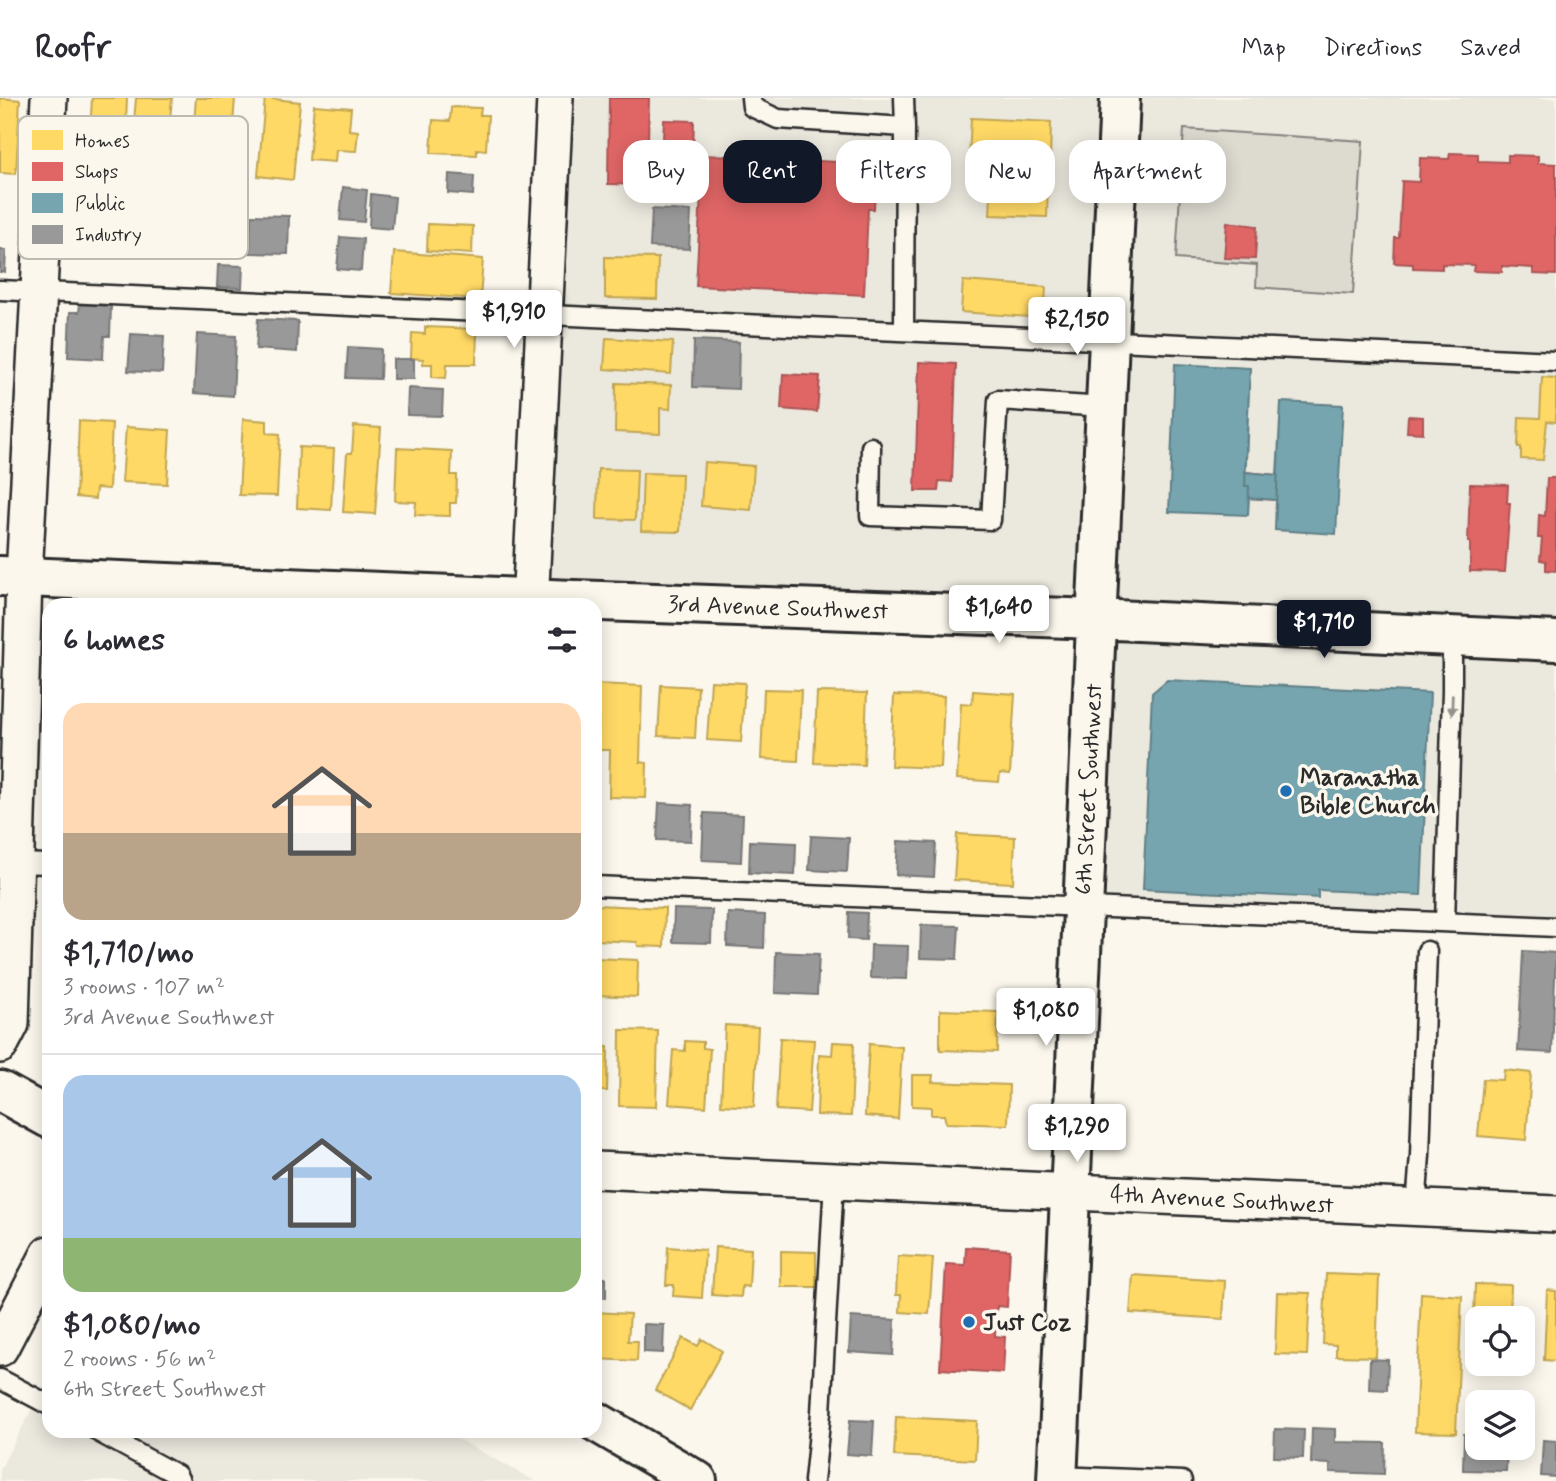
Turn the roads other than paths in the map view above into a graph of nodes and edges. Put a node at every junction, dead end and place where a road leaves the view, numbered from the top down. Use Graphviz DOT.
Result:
graph roads {
  1 [pos="49,98"];
  2 [pos="555,98"];
  3 [pos="751,98"];
  4 [pos="904,98"];
  5 [pos="1120,98"];
  6 [pos="48,116"];
  7 [pos="905,127"];
  8 [pos="41,259"];
  9 [pos="0,290"];
  10 [pos="39,291"];
  11 [pos="544,313"];
  12 [pos="904,331"];
  13 [pos="1108,341"];
  14 [pos="1556,361"];
  15 [pos="1105,407"];
  16 [pos="871,447"];
  17 [pos="12,576"];
  18 [pos="451,598"];
  19 [pos="531,598"];
  20 [pos="602,604"];
  21 [pos="1095,619"];
  22 [pos="1452,636"];
  23 [pos="1556,641"];
  24 [pos="9,828"];
  25 [pos="33,863"];
  26 [pos="602,886"];
  27 [pos="1082,906"];
  28 [pos="1445,922"];
  29 [pos="1556,927"];
  30 [pos="1427,951"];
  31 [pos="0,1045"];
  32 [pos="0,1091"];
  33 [pos="42,1114"];
  34 [pos="602,1170"];
  35 [pos="834,1181"];
  36 [pos="1070,1192"];
  37 [pos="1416,1207"];
  38 [pos="1556,1214"];
  39 [pos="42,1268"];
  40 [pos="0,1349"];
  41 [pos="0,1379"];
  42 [pos="42,1401"];
  43 [pos="602,1426"];
  44 [pos="109,1438"];
  45 [pos="1057,1478"];
  46 [pos="180,1481"];
  47 [pos="696,1481"];
  48 [pos="814,1481"];
  49 [pos="1182,1481"];
  1 -- 6 [label="street"];
  2 -- 11 [label="street"];
  3 -- 7 [label="lane"];
  4 -- 7 [label="lane"];
  5 -- 13 [label="main road, 6th Street Southwest"];
  7 -- 12 [label="lane"];
  8 -- 10 [label="street"];
  9 -- 10 [label="lane"];
  10 -- 11 [label="lane"];
  10 -- 17 [label="street"];
  11 -- 12 [label="lane"];
  11 -- 19 [label="street"];
  12 -- 13 [label="lane"];
  13 -- 14 [label="lane"];
  13 -- 15 [label="main road, 6th Street Southwest"];
  15 -- 16 [label="lane"];
  15 -- 21 [label="main road, 6th Street Southwest"];
  17 -- 18 [label="main road, 3rd Avenue Southwest"];
  17 -- 24 [label="street"];
  20 -- 21 [label="main road, 3rd Avenue Southwest"];
  21 -- 22 [label="main road, 3rd Avenue Southwest"];
  21 -- 27 [label="main road, 6th Street Southwest"];
  22 -- 23 [label="main road, 3rd Avenue Southwest"];
  22 -- 28 [label="lane, one-way"];
  24 -- 25 [label="street"];
  25 -- 31 [label="street"];
  26 -- 27 [label="lane"];
  27 -- 28 [label="lane"];
  27 -- 36 [label="main road, 6th Street Southwest"];
  28 -- 29 [label="lane"];
  30 -- 37 [label="lane"];
  32 -- 33 [label="main road"];
  34 -- 35 [label="street, 4th Avenue Southwest"];
  35 -- 36 [label="street, 4th Avenue Southwest"];
  35 -- 48 [label="lane"];
  36 -- 37 [label="street, 4th Avenue Southwest"];
  36 -- 45 [label="main road, 6th Street Southwest"];
  37 -- 38 [label="street, 4th Avenue Southwest"];
  39 -- 40 [label="street"];
  41 -- 42 [label="lane"];
  43 -- 47 [label="main road"];
  44 -- 46 [label="lane"];
  45 -- 49 [label="lane"];
}
